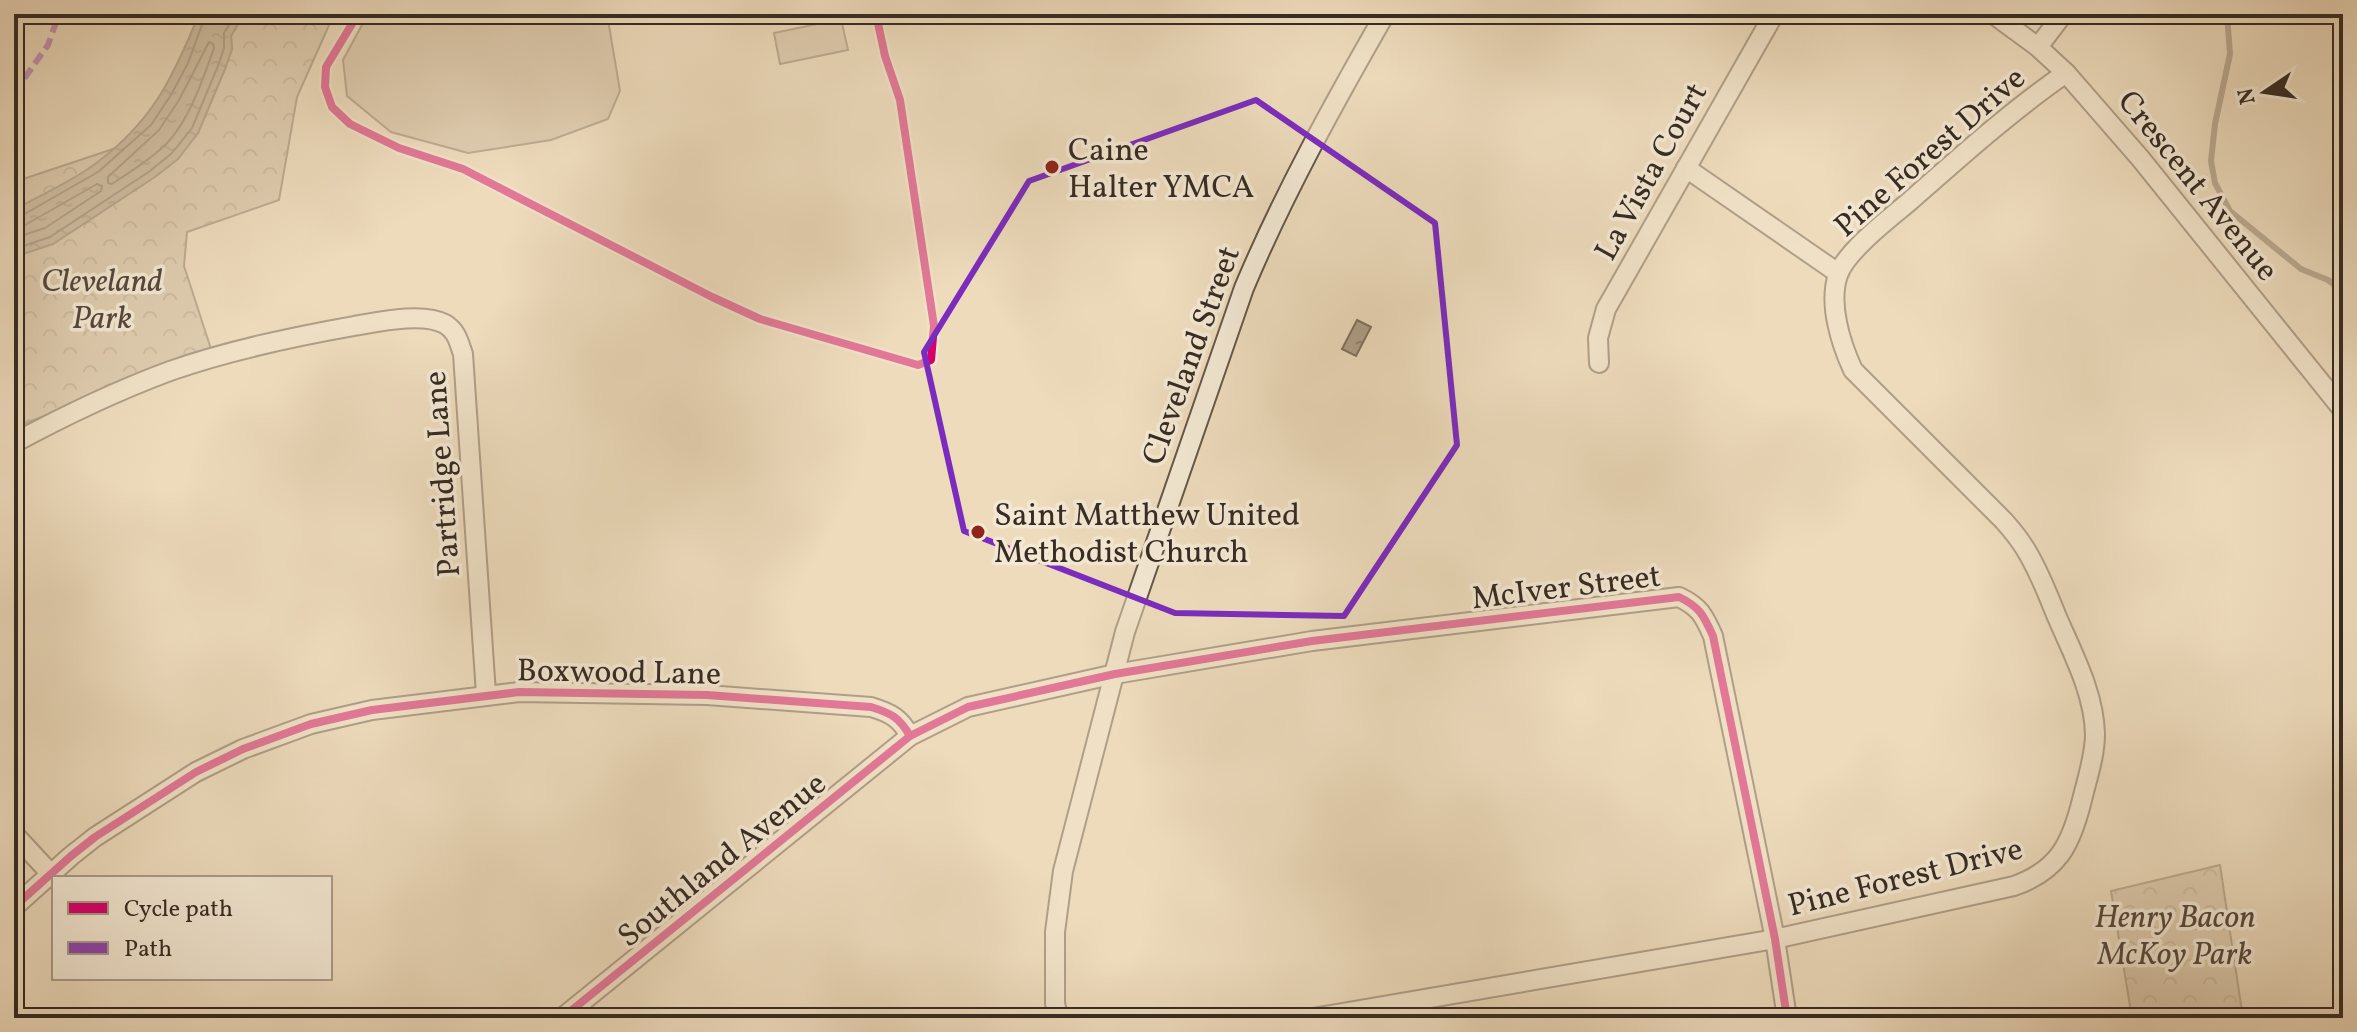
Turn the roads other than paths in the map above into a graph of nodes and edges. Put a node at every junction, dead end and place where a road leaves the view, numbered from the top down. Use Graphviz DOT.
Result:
graph roads {
  1 [pos="1385,14"];
  2 [pos="1774,14"];
  3 [pos="1993,14"];
  4 [pos="2063,14"];
  5 [pos="2038,47"];
  6 [pos="2066,73"];
  7 [pos="1686,168"];
  8 [pos="1838,273"];
  9 [pos="1599,363"];
  10 [pos="2343,410"];
  11 [pos="14,443"];
  12 [pos="1115,674"];
  13 [pos="486,694"];
  14 [pos="910,736"];
  15 [pos="14,834"];
  16 [pos="51,874"];
  17 [pos="14,907"];
  18 [pos="1775,939"];
  19 [pos="1427,1009"];
  20 [pos="562,1018"];
  21 [pos="1058,1018"];
  22 [pos="1313,1018"];
  23 [pos="1787,1018"];
  1 -- 12 [label="street, Cleveland Street"];
  2 -- 7 [label="street, La Vista Court"];
  3 -- 5 [label="street, Crescent Avenue"];
  4 -- 5 [label="street"];
  5 -- 6 [label="street, Crescent Avenue"];
  6 -- 8 [label="street, Pine Forest Drive"];
  6 -- 10 [label="street, Crescent Avenue"];
  7 -- 8 [label="street"];
  7 -- 9 [label="street, La Vista Court"];
  8 -- 18 [label="street, Pine Forest Drive"];
  11 -- 13 [label="street, Partridge Lane"];
  12 -- 14 [label="street"];
  12 -- 18 [label="street, McIver Street"];
  12 -- 21 [label="street, Cleveland Street"];
  13 -- 14 [label="street, Boxwood Lane"];
  13 -- 16 [label="street, Boxwood Lane"];
  14 -- 20 [label="street, Southland Avenue"];
  15 -- 16 [label="street"];
  16 -- 17 [label="street, Boxwood Lane"];
  18 -- 19 [label="street, Pine Forest Drive"];
  18 -- 23 [label="street, McIver Street"];
  19 -- 22 [label="street, Pine Forest Drive"];
}
